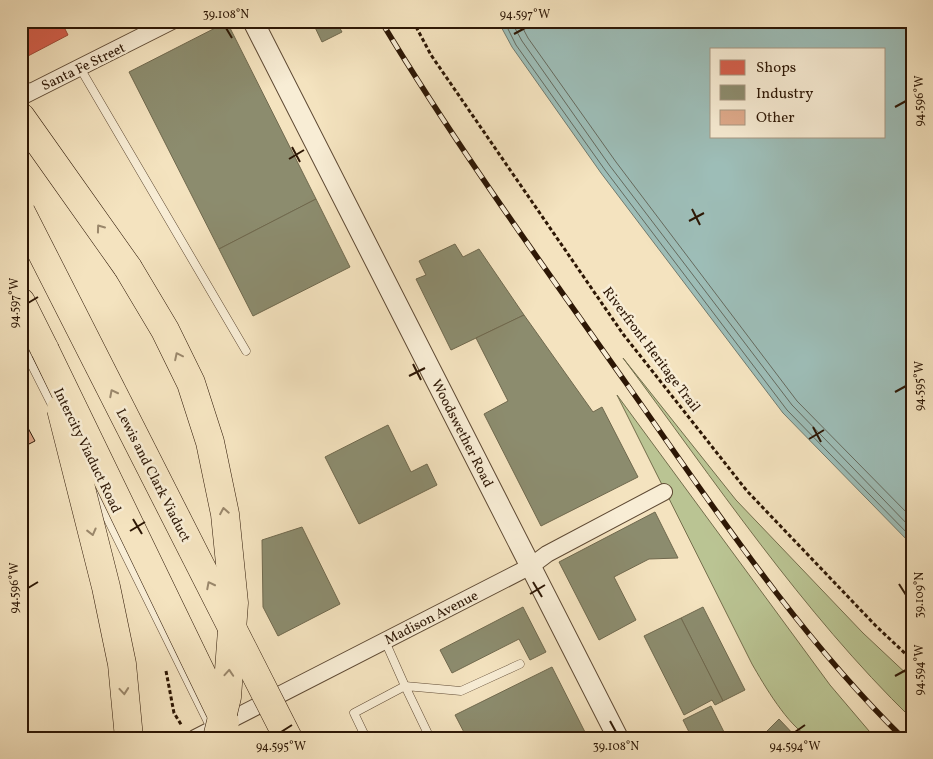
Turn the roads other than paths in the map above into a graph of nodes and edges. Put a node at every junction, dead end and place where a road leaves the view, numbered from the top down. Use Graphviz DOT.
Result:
graph roads {
  1 [pos="172,21"];
  2 [pos="253,21"];
  3 [pos="80,68"];
  4 [pos="25,89"];
  5 [pos="21,117"];
  6 [pos="21,212"];
  7 [pos="21,302"];
  8 [pos="33,347"];
  9 [pos="246,351"];
  10 [pos="664,492"];
  11 [pos="531,566"];
  12 [pos="385,640"];
  13 [pos="520,664"];
  14 [pos="406,686"];
  15 [pos="221,735"];
  16 [pos="128,738"];
  17 [pos="195,738"];
  18 [pos="288,738"];
  19 [pos="366,738"];
  20 [pos="430,738"];
  21 [pos="618,738"];
  1 -- 3 [label="street, Santa Fe Street"];
  2 -- 11 [label="street, Woodswether Road"];
  3 -- 4 [label="street, Santa Fe Street"];
  3 -- 9 [label="lane"];
  15 -- 5 [label="highway, one-way, bridge"];
  18 -- 6 [label="highway, Lewis and Clark Viaduct, one-way, bridge"];
  7 -- 8 [label="highway"];
  8 -- 15 [label="highway, bridge"];
  8 -- 16 [label="highway, one-way, bridge"];
  10 -- 11 [label="street, Madison Avenue"];
  11 -- 12 [label="street, Madison Avenue"];
  11 -- 21 [label="street, Woodswether Road"];
  12 -- 14 [label="lane"];
  12 -- 15 [label="street, Madison Avenue"];
  13 -- 14 [label="lane"];
  14 -- 19 [label="lane"];
  14 -- 20 [label="lane"];
  15 -- 17 [label="street, Madison Avenue"];
}
